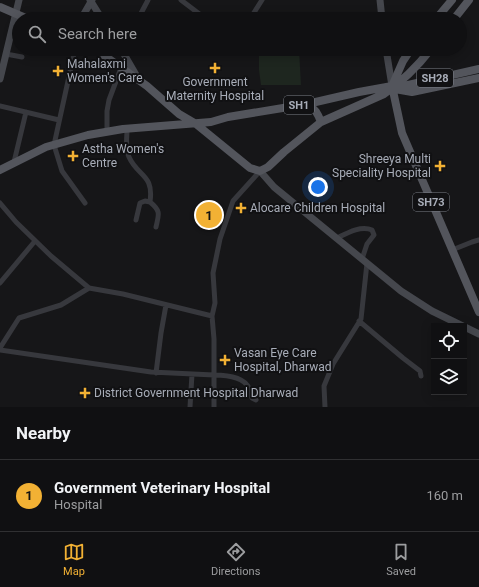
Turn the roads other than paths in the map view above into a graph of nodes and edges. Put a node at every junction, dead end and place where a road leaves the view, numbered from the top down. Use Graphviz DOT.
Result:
graph roads {
  1 [pos="19,0"];
  2 [pos="148,0"];
  3 [pos="181,0"];
  4 [pos="262,0"];
  5 [pos="380,0"];
  6 [pos="452,0"];
  7 [pos="469,0"];
  8 [pos="91,1"];
  9 [pos="0,7"];
  10 [pos="12,12"];
  11 [pos="16,12"];
  12 [pos="84,12"];
  13 [pos="98,12"];
  14 [pos="142,12"];
  15 [pos="197,12"];
  16 [pos="254,12"];
  17 [pos="381,12"];
  18 [pos="442,12"];
  19 [pos="460,12"];
  20 [pos="12,30"];
  21 [pos="6,54"];
  22 [pos="12,55"];
  23 [pos="73,56"];
  24 [pos="104,56"];
  25 [pos="125,56"];
  26 [pos="387,56"];
  27 [pos="406,56"];
  28 [pos="425,56"];
  29 [pos="121,68"];
  30 [pos="479,69"];
  31 [pos="479,78"];
  32 [pos="0,79"];
  33 [pos="139,81"];
  34 [pos="392,87"];
  35 [pos="307,104"];
  36 [pos="0,106"];
  37 [pos="26,112"];
  38 [pos="59,120"];
  39 [pos="321,122"];
  40 [pos="196,124"];
  41 [pos="127,129"];
  42 [pos="107,132"];
  43 [pos="54,145"];
  44 [pos="14,162"];
  45 [pos="0,170"];
  46 [pos="260,171"];
  47 [pos="150,202"];
  48 [pos="0,203"];
  49 [pos="85,203"];
  50 [pos="136,220"];
  51 [pos="156,227"];
  52 [pos="337,238"];
  53 [pos="479,240"];
  54 [pos="36,241"];
  55 [pos="452,250"];
  56 [pos="365,261"];
  57 [pos="0,283"];
  58 [pos="89,288"];
  59 [pos="166,305"];
  60 [pos="479,312"];
  61 [pos="212,316"];
  62 [pos="359,321"];
  63 [pos="479,334"];
  64 [pos="0,349"];
  65 [pos="156,373"];
  66 [pos="192,374"];
  67 [pos="214,375"];
  68 [pos="421,376"];
  69 [pos="256,400"];
  70 [pos="190,407"];
  71 [pos="214,407"];
  72 [pos="325,407"];
  1 -- 11 [label="main road"];
  2 -- 14 [label="street"];
  3 -- 15 [label="street"];
  4 -- 16 [label="street"];
  5 -- 17 [label="main road"];
  6 -- 18 [label="main road"];
  7 -- 19 [label="main road"];
  8 -- 12 [label="main road"];
  8 -- 13 [label="main road"];
  9 -- 10 [label="main road"];
  20 -- 21 [label="main road"];
  21 -- 22 [label="street"];
  21 -- 32 [label="main road"];
  23 -- 38 [label="street"];
  24 -- 29 [label="main road"];
  25 -- 33 [label="main road"];
  26 -- 34 [label="main road"];
  27 -- 34 [label="main road"];
  28 -- 34 [label="main road"];
  29 -- 33 [label="main road"];
  29 -- 42 [label="street"];
  30 -- 34 [label="main road, SH28"];
  31 -- 34 [label="main road, SH28"];
  33 -- 40 [label="main road"];
  34 -- 35 [label="main road, SH1"];
  34 -- 39 [label="main road"];
  34 -- 55 [label="main road, SH73"];
  35 -- 39 [label="main road"];
  35 -- 40 [label="main road, SH1"];
  36 -- 37 [label="street"];
  37 -- 38 [label="street"];
  37 -- 44 [label="street"];
  38 -- 43 [label="street"];
  39 -- 46 [label="main road"];
  40 -- 41 [label="main road, SH1"];
  40 -- 46 [label="main road"];
  41 -- 42 [label="main road, SH1"];
  41 -- 47 [label="street"];
  42 -- 43 [label="main road, SH1"];
  43 -- 44 [label="main road, SH1"];
  43 -- 49 [label="street"];
  44 -- 45 [label="main road, SH1"];
  46 -- 52 [label="main road"];
  46 -- 61 [label="street"];
  47 -- 50 [label="street"];
  47 -- 51 [label="street"];
  48 -- 54 [label="street"];
  52 -- 56 [label="main road"];
  52 -- 56 [label="street"];
  53 -- 55 [label="street"];
  54 -- 57 [label="street"];
  54 -- 58 [label="street"];
  55 -- 60 [label="main road, SH73"];
  56 -- 62 [label="street"];
  56 -- 63 [label="main road"];
  58 -- 59 [label="street"];
  58 -- 64 [label="street"];
  59 -- 61 [label="street"];
  59 -- 65 [label="street"];
  61 -- 67 [label="street"];
  62 -- 68 [label="street"];
  62 -- 72 [label="street"];
  64 -- 65 [label="street"];
  65 -- 66 [label="street"];
  66 -- 67 [label="street"];
  66 -- 70 [label="street"];
  67 -- 69 [label="street"];
  67 -- 71 [label="street"];
}
